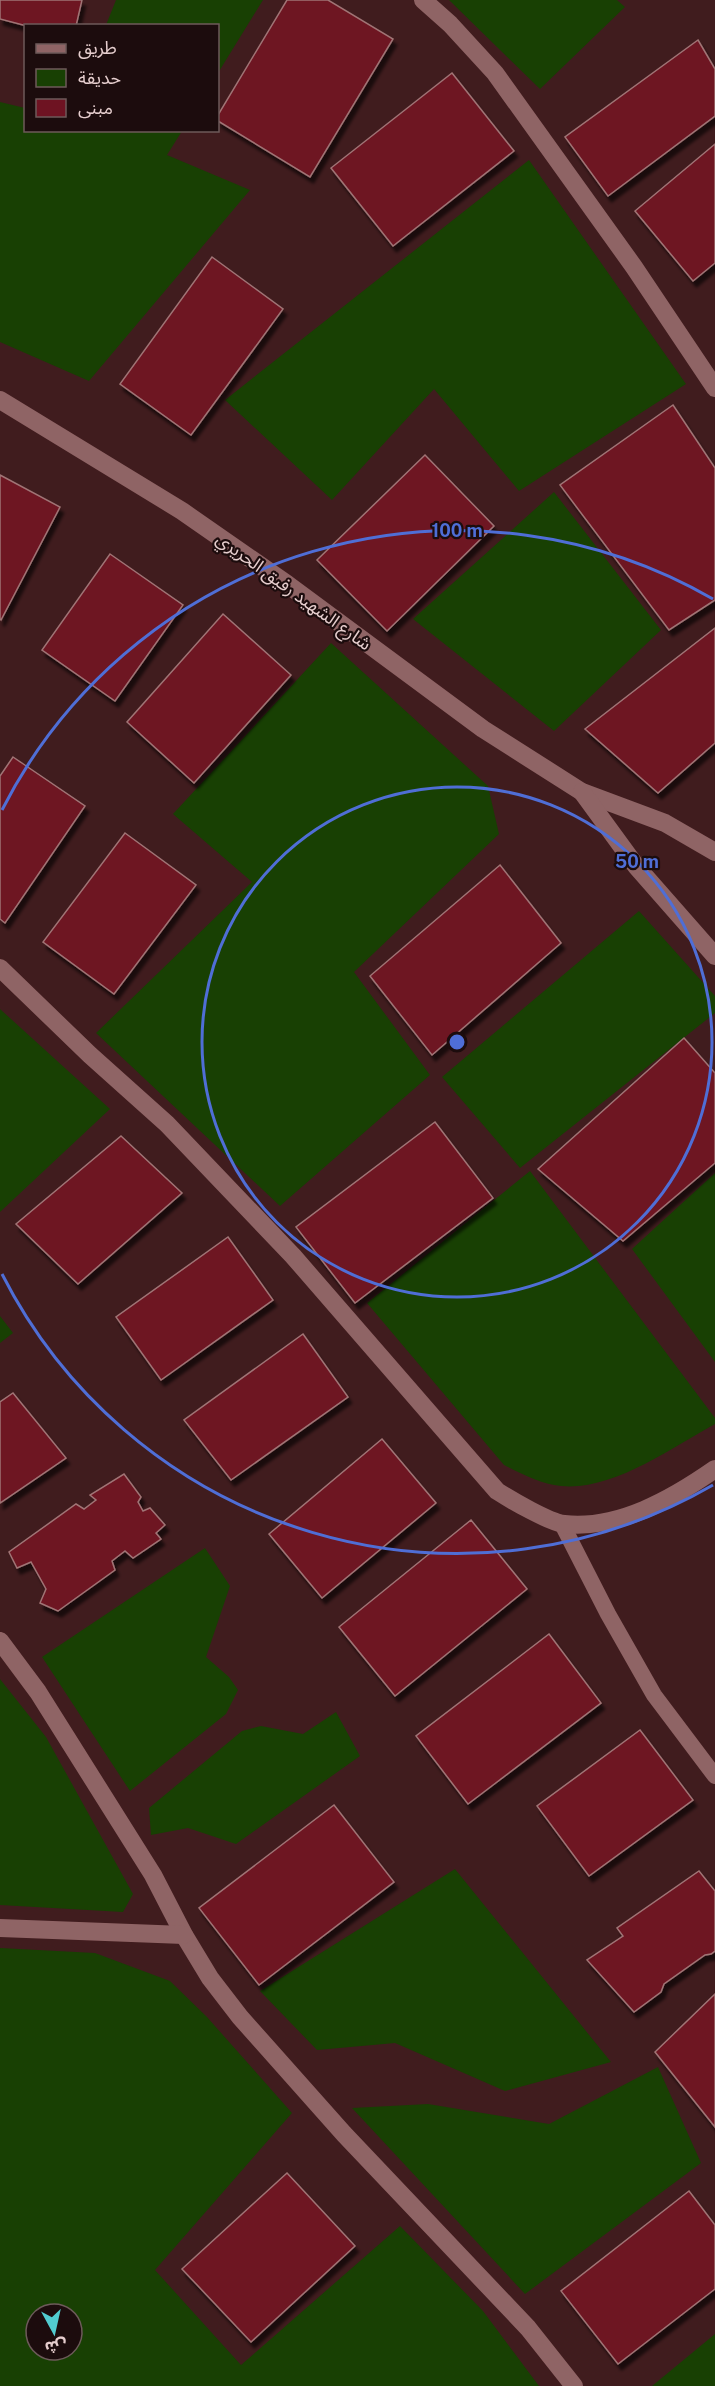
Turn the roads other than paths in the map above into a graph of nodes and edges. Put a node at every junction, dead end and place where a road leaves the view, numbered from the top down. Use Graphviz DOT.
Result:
graph roads {
  1 [pos="423,0"];
  2 [pos="715,388"];
  3 [pos="0,400"];
  4 [pos="582,792"];
  5 [pos="715,852"];
  6 [pos="715,956"];
  7 [pos="0,968"];
  8 [pos="715,1469"];
  9 [pos="562,1524"];
  10 [pos="0,1641"];
  11 [pos="715,1776"];
  12 [pos="0,1928"];
  13 [pos="184,1935"];
  14 [pos="574,2386"];
  1 -- 2 [label="street"];
  3 -- 4 [label="street, شارع الشهيد رفيق الحريري"];
  4 -- 5 [label="street"];
  4 -- 6 [label="street"];
  7 -- 9 [label="street"];
  8 -- 9 [label="street"];
  9 -- 11 [label="lane"];
  10 -- 13 [label="street"];
  12 -- 13 [label="street"];
  13 -- 14 [label="street"];
}
